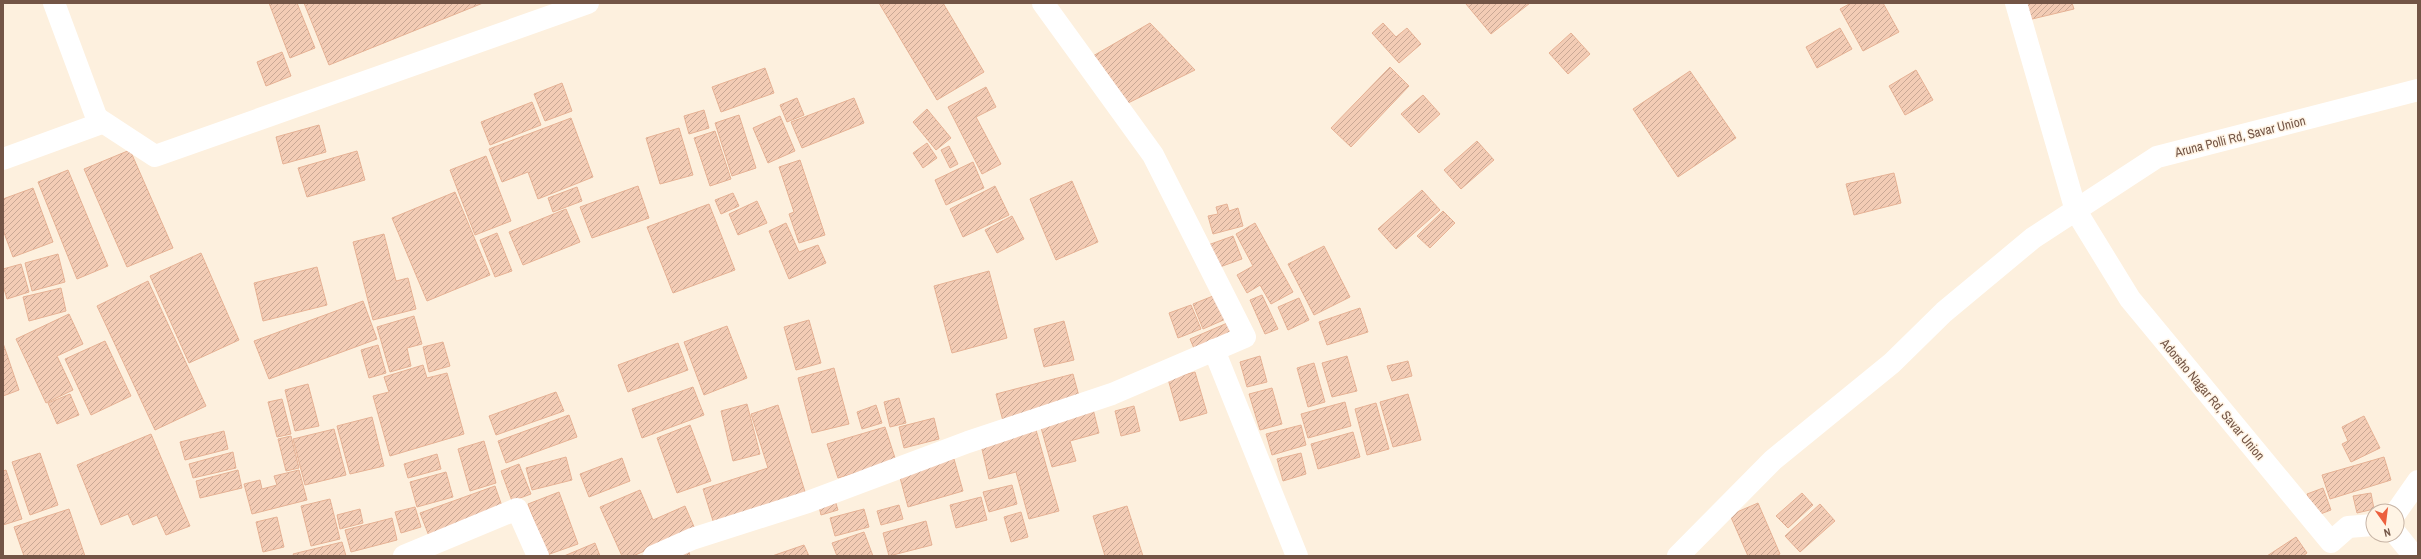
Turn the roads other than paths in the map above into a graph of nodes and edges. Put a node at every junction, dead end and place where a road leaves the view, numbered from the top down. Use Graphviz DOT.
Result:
graph roads {
  1 [pos="54,3"];
  2 [pos="588,3"];
  3 [pos="1043,3"];
  4 [pos="2016,3"];
  5 [pos="2418,90"];
  6 [pos="97,118"];
  7 [pos="3,159"];
  8 [pos="2076,212"];
  9 [pos="1214,350"];
  10 [pos="2418,481"];
  11 [pos="2403,503"];
  12 [pos="2365,526"];
  13 [pos="2403,543"];
  14 [pos="404,556"];
  15 [pos="538,556"];
  16 [pos="654,556"];
  17 [pos="1297,556"];
  18 [pos="1678,556"];
  19 [pos="2414,556"];
  1 -- 6 [label="street"];
  2 -- 6 [label="street"];
  3 -- 9 [label="street"];
  4 -- 8 [label="street"];
  5 -- 8 [label="street, Aruna Polli Rd, Savar Union"];
  6 -- 7 [label="street"];
  8 -- 12 [label="street, Adorsho Nagar Rd, Savar Union"];
  8 -- 18 [label="street, Aruna Polli Rd, Savar Union"];
  9 -- 16 [label="street"];
  9 -- 17 [label="street"];
  10 -- 11 [label="street"];
  13 -- 19 [label="street"];
  14 -- 15 [label="street"];
}
